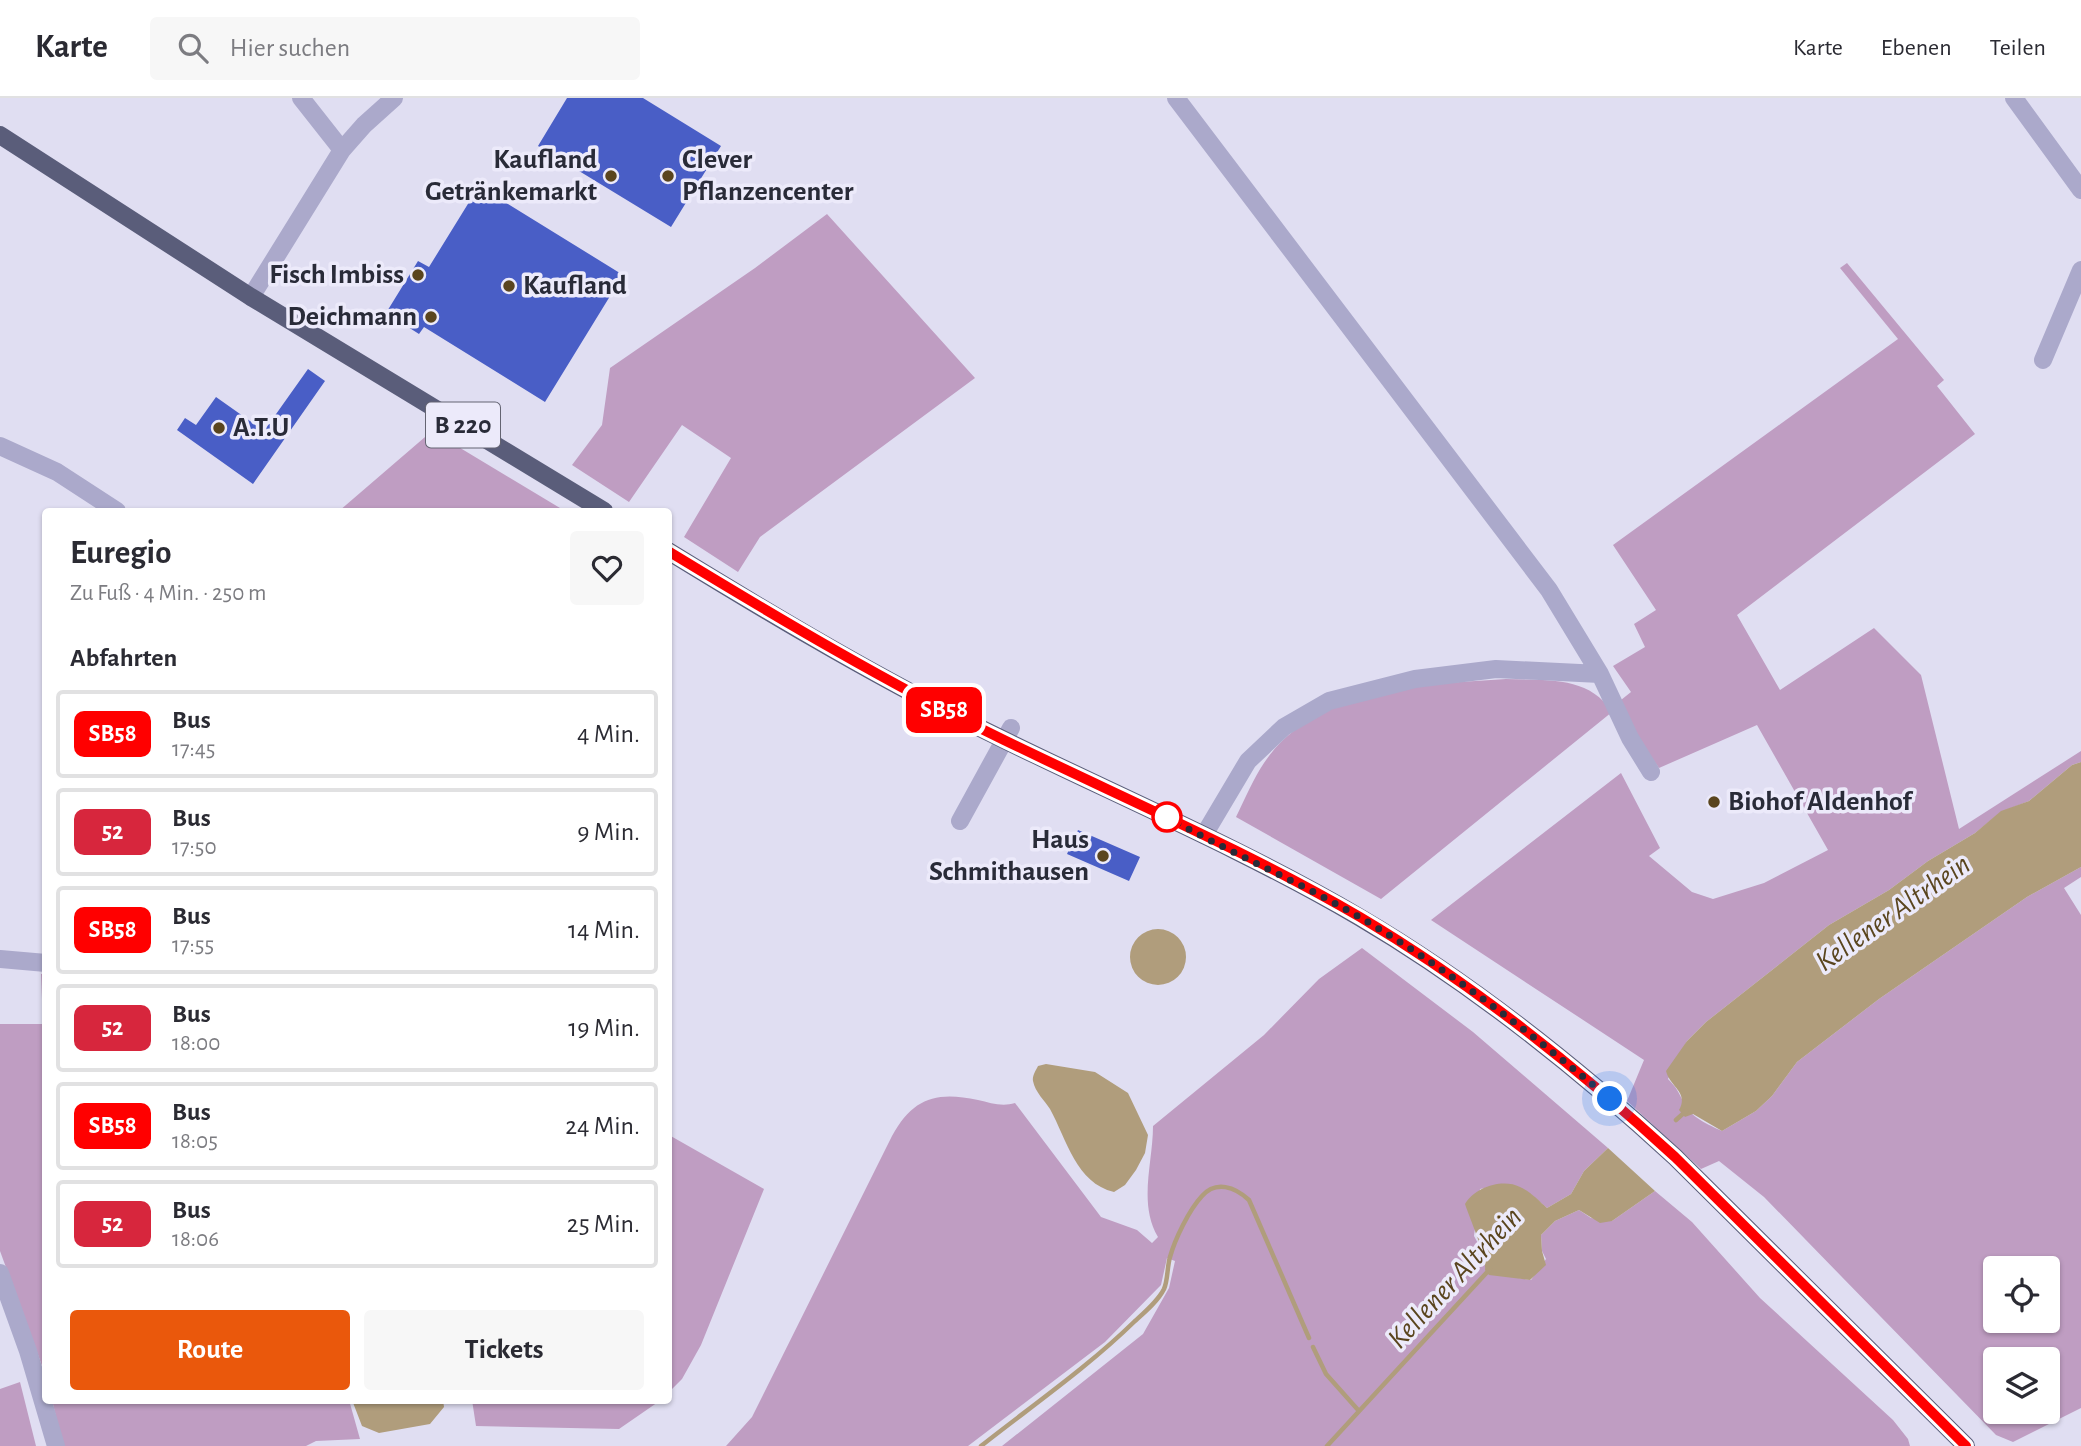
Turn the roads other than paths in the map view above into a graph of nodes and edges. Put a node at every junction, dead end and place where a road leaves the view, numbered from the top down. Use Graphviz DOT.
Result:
graph roads {
  1 [pos="301,98"];
  2 [pos="394,98"];
  3 [pos="1176,98"];
  4 [pos="2014,98"];
  5 [pos="0,135"];
  6 [pos="342,150"];
  7 [pos="2081,190"];
  8 [pos="2081,270"];
  9 [pos="251,297"];
  10 [pos="2043,360"];
  11 [pos="0,446"];
  12 [pos="112,508"];
  13 [pos="599,508"];
  14 [pos="672,553"];
  15 [pos="1600,674"];
  16 [pos="1008,734"];
  17 [pos="1651,772"];
  18 [pos="960,821"];
  19 [pos="1204,835"];
  20 [pos="0,959"];
  21 [pos="42,963"];
  22 [pos="0,1273"];
  23 [pos="42,1398"];
  24 [pos="44,1404"];
  25 [pos="56,1446"];
  26 [pos="1966,1446"];
  1 -- 6 [label="street"];
  2 -- 6 [label="street"];
  3 -- 15 [label="street"];
  4 -- 7 [label="street"];
  5 -- 9 [label="main road, B 220"];
  6 -- 9 [label="street"];
  8 -- 10 [label="street"];
  9 -- 13 [label="main road, B 220"];
  11 -- 12 [label="street"];
  14 -- 16 [label="main road"];
  15 -- 17 [label="street"];
  15 -- 19 [label="street"];
  16 -- 18 [label="street"];
  16 -- 19 [label="main road"];
  19 -- 26 [label="main road"];
  20 -- 21 [label="street"];
  22 -- 23 [label="street"];
  24 -- 25 [label="street"];
}
